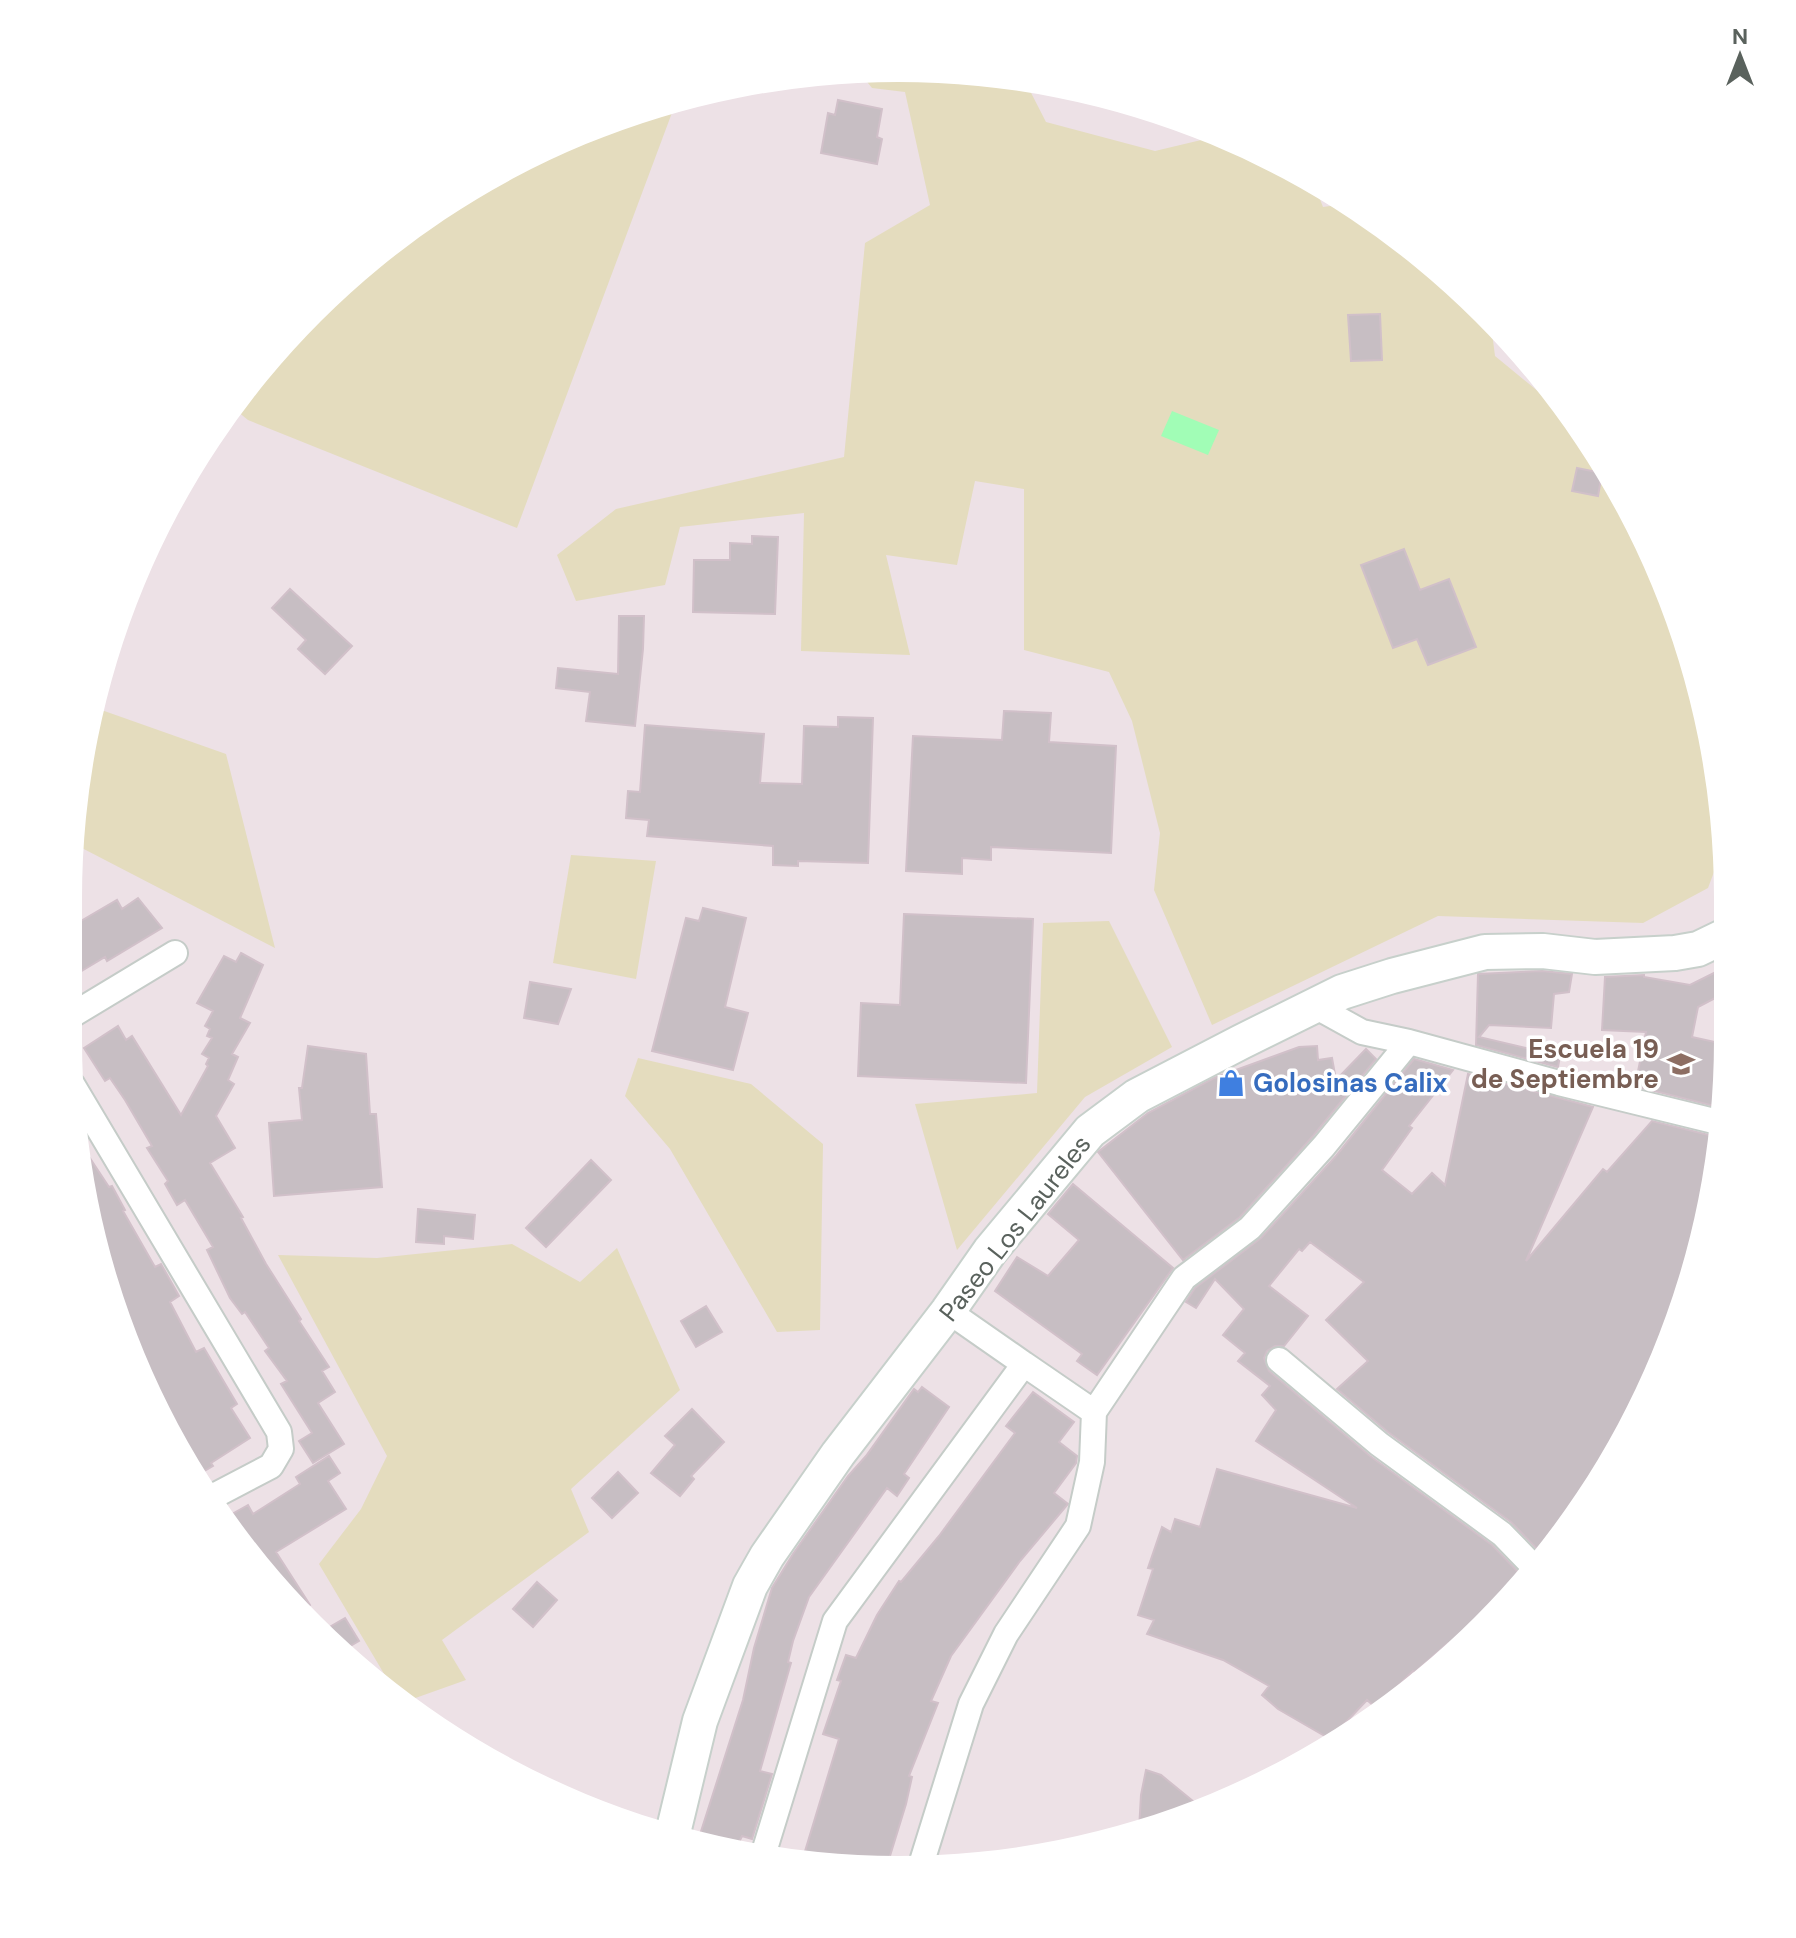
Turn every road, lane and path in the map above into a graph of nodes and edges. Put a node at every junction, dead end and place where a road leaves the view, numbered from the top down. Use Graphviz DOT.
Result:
graph roads {
  1 [pos="1714,941"];
  2 [pos="175,953"];
  3 [pos="1315,1006"];
  4 [pos="82,1009"];
  5 [pos="1409,1042"];
  6 [pos="85,1106"];
  7 [pos="1710,1120"];
  8 [pos="948,1311"];
  9 [pos="1279,1360"];
  10 [pos="1024,1364"];
  11 [pos="1094,1412"];
  12 [pos="220,1493"];
  13 [pos="1527,1560"];
  14 [pos="675,1824"];
  15 [pos="766,1845"];
  16 [pos="924,1855"];
  1 -- 3 [label="street, Paseo Los Laureles"];
  2 -- 4 [label="street"];
  3 -- 5 [label="street"];
  3 -- 8 [label="street, Paseo Los Laureles"];
  5 -- 7 [label="street"];
  5 -- 11 [label="street"];
  6 -- 12 [label="street"];
  8 -- 10 [label="street"];
  8 -- 14 [label="street, Paseo Los Laureles"];
  9 -- 13 [label="street"];
  10 -- 11 [label="street"];
  10 -- 15 [label="street"];
  11 -- 16 [label="street"];
}
